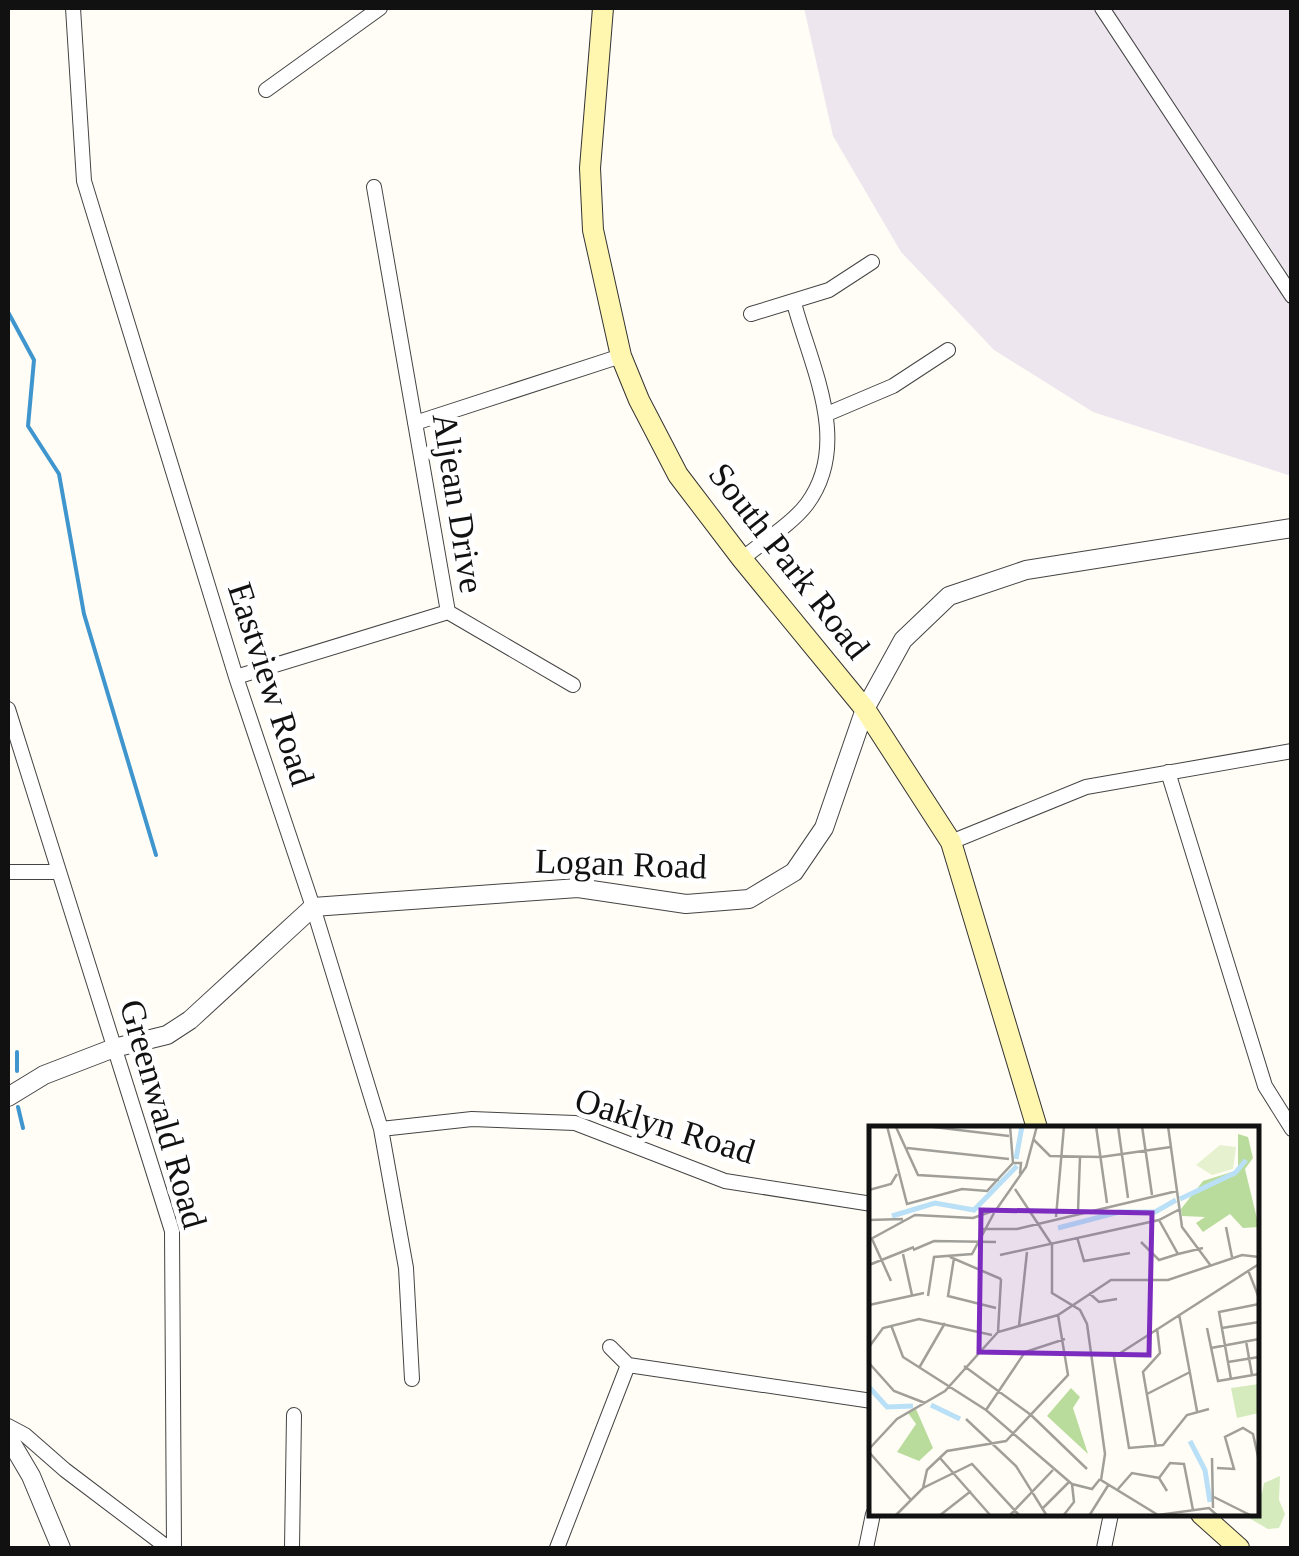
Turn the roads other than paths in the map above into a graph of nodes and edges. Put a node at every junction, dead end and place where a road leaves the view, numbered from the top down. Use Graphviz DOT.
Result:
graph roads {
  1 [pos="73,8"];
  2 [pos="380,8"];
  3 [pos="604,8"];
  4 [pos="1102,8"];
  5 [pos="266,90"];
  6 [pos="374,187"];
  7 [pos="872,262"];
  8 [pos="1292,296"];
  9 [pos="794,304"];
  10 [pos="751,314"];
  11 [pos="948,350"];
  12 [pos="622,356"];
  13 [pos="828,414"];
  14 [pos="416,423"];
  15 [pos="1292,528"];
  16 [pos="742,559"];
  17 [pos="448,612"];
  18 [pos="236,677"];
  19 [pos="573,685"];
  20 [pos="8,709"];
  21 [pos="865,709"];
  22 [pos="1292,751"];
  23 [pos="1168,772"];
  24 [pos="951,842"];
  25 [pos="8,872"];
  26 [pos="58,872"];
  27 [pos="312,907"];
  28 [pos="114,1048"];
  29 [pos="8,1097"];
  30 [pos="1036,1126"];
  31 [pos="381,1129"];
  32 [pos="1292,1129"];
  33 [pos="869,1204"];
  34 [pos="610,1347"];
  35 [pos="628,1365"];
  36 [pos="412,1379"];
  37 [pos="869,1401"];
  38 [pos="294,1414"];
  39 [pos="8,1426"];
  40 [pos="8,1437"];
  41 [pos="873,1516"];
  42 [pos="1111,1516"];
  43 [pos="1203,1516"];
  44 [pos="61,1548"];
  45 [pos="171,1548"];
  46 [pos="292,1548"];
  47 [pos="557,1548"];
  48 [pos="866,1548"];
  49 [pos="1104,1548"];
  50 [pos="1240,1548"];
  1 -- 18 [label="street, Eastview Road"];
  2 -- 5 [label="street"];
  3 -- 12 [label="main road, South Park Road"];
  4 -- 8 [label="street"];
  6 -- 14 [label="street, Aljean Drive"];
  7 -- 9 [label="street"];
  9 -- 10 [label="street"];
  9 -- 13 [label="street"];
  11 -- 13 [label="street"];
  12 -- 14 [label="street"];
  12 -- 16 [label="main road, South Park Road"];
  13 -- 16 [label="street"];
  14 -- 17 [label="street, Aljean Drive"];
  15 -- 21 [label="street, Logan Road"];
  16 -- 21 [label="main road, South Park Road"];
  17 -- 18 [label="street, Aljean Drive"];
  17 -- 19 [label="street"];
  18 -- 27 [label="street, Eastview Road"];
  20 -- 26 [label="street, Greenwald Road"];
  21 -- 24 [label="main road, South Park Road"];
  21 -- 27 [label="street, Logan Road"];
  22 -- 23 [label="street"];
  23 -- 24 [label="street"];
  23 -- 32 [label="street"];
  24 -- 30 [label="main road, South Park Road"];
  25 -- 26 [label="street"];
  26 -- 28 [label="street, Greenwald Road"];
  27 -- 28 [label="street"];
  27 -- 31 [label="street, Eastview Road"];
  28 -- 29 [label="street"];
  28 -- 45 [label="street, Greenwald Road"];
  31 -- 33 [label="street, Oaklyn Road"];
  31 -- 36 [label="street, Eastview Road"];
  34 -- 35 [label="street"];
  35 -- 37 [label="street"];
  35 -- 47 [label="street"];
  38 -- 46 [label="street"];
  39 -- 45 [label="street"];
  40 -- 44 [label="street"];
  41 -- 48 [label="street"];
  42 -- 49 [label="street"];
  43 -- 50 [label="main road"];
}
